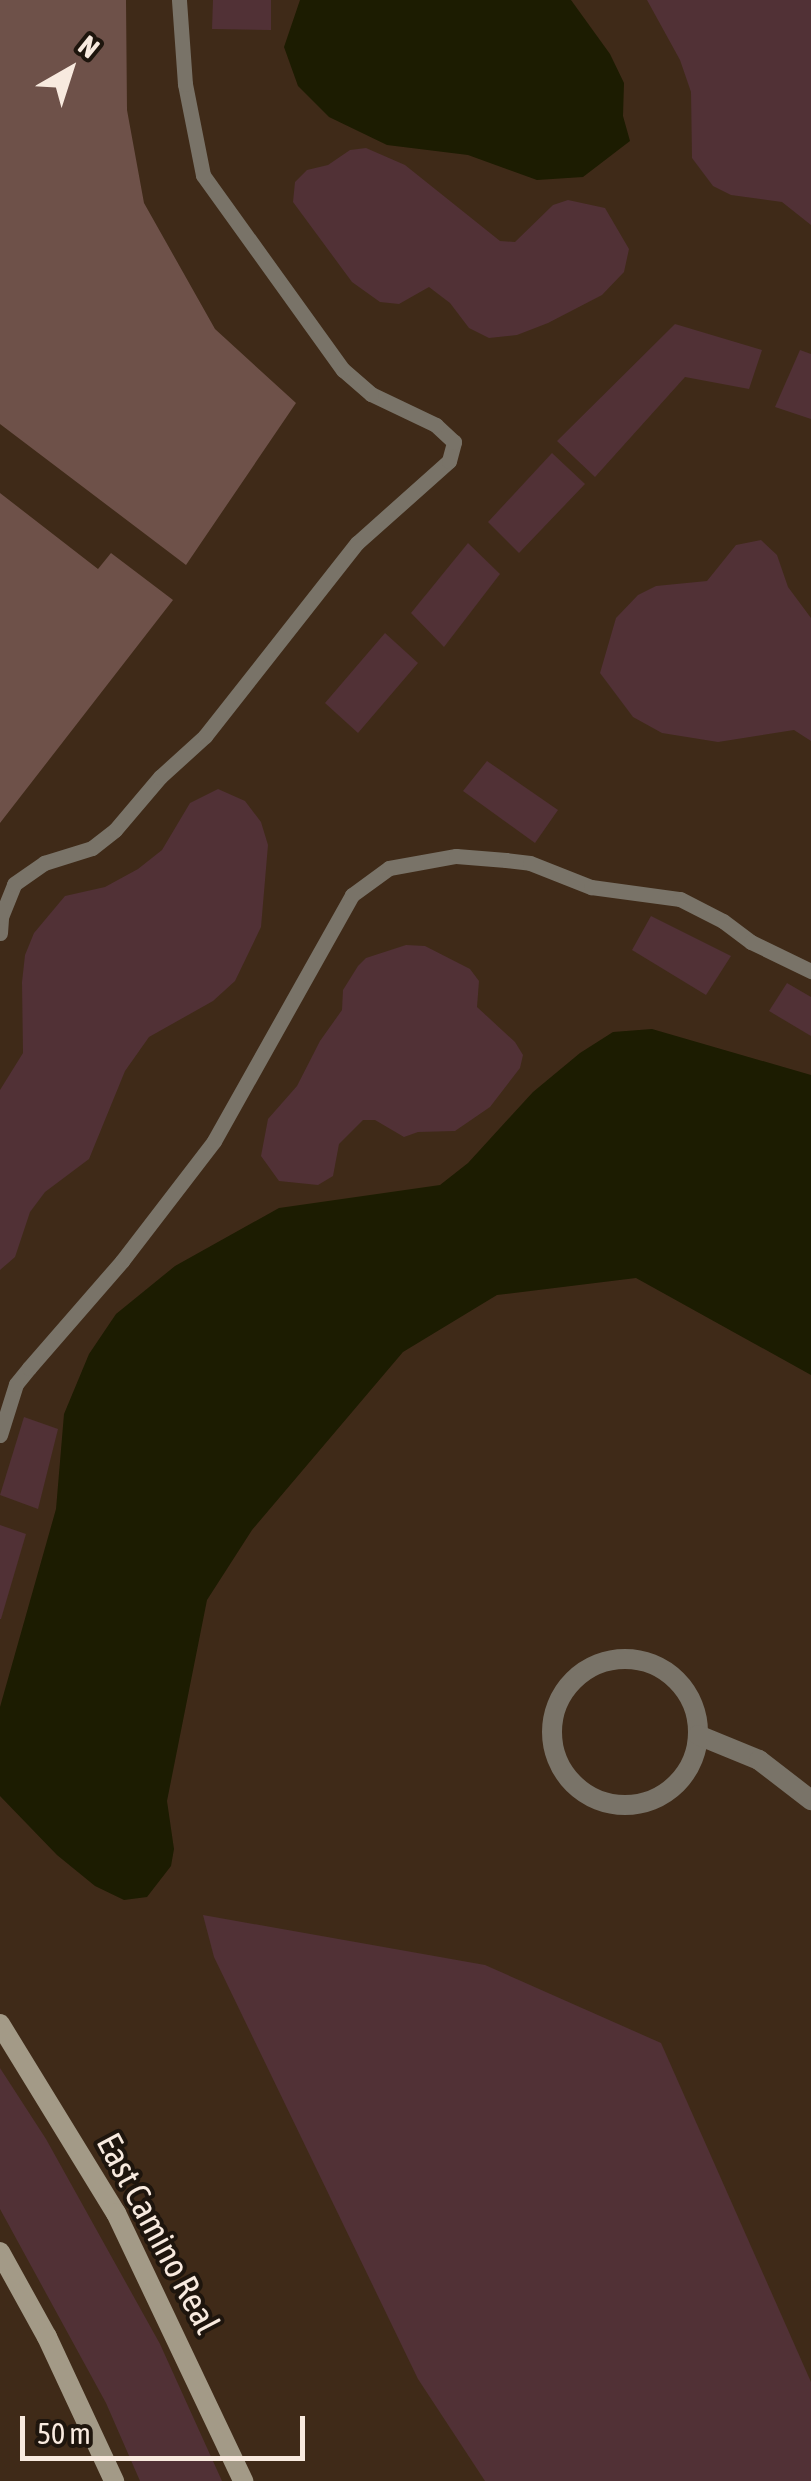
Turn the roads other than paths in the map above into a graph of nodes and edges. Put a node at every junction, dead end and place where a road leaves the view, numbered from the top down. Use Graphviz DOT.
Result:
graph roads {
  1 [pos="179,0"];
  2 [pos="0,933"];
  3 [pos="811,971"];
  4 [pos="0,1435"];
  5 [pos="698,1735"];
  6 [pos="811,1800"];
  7 [pos="0,2024"];
  8 [pos="0,2252"];
  9 [pos="114,2481"];
  10 [pos="243,2481"];
  1 -- 2 [label="lane"];
  3 -- 4 [label="lane"];
  5 -- 5 [label="street"];
  5 -- 6 [label="street"];
  7 -- 10 [label="street, East Camino Real"];
  8 -- 9 [label="street"];
}
